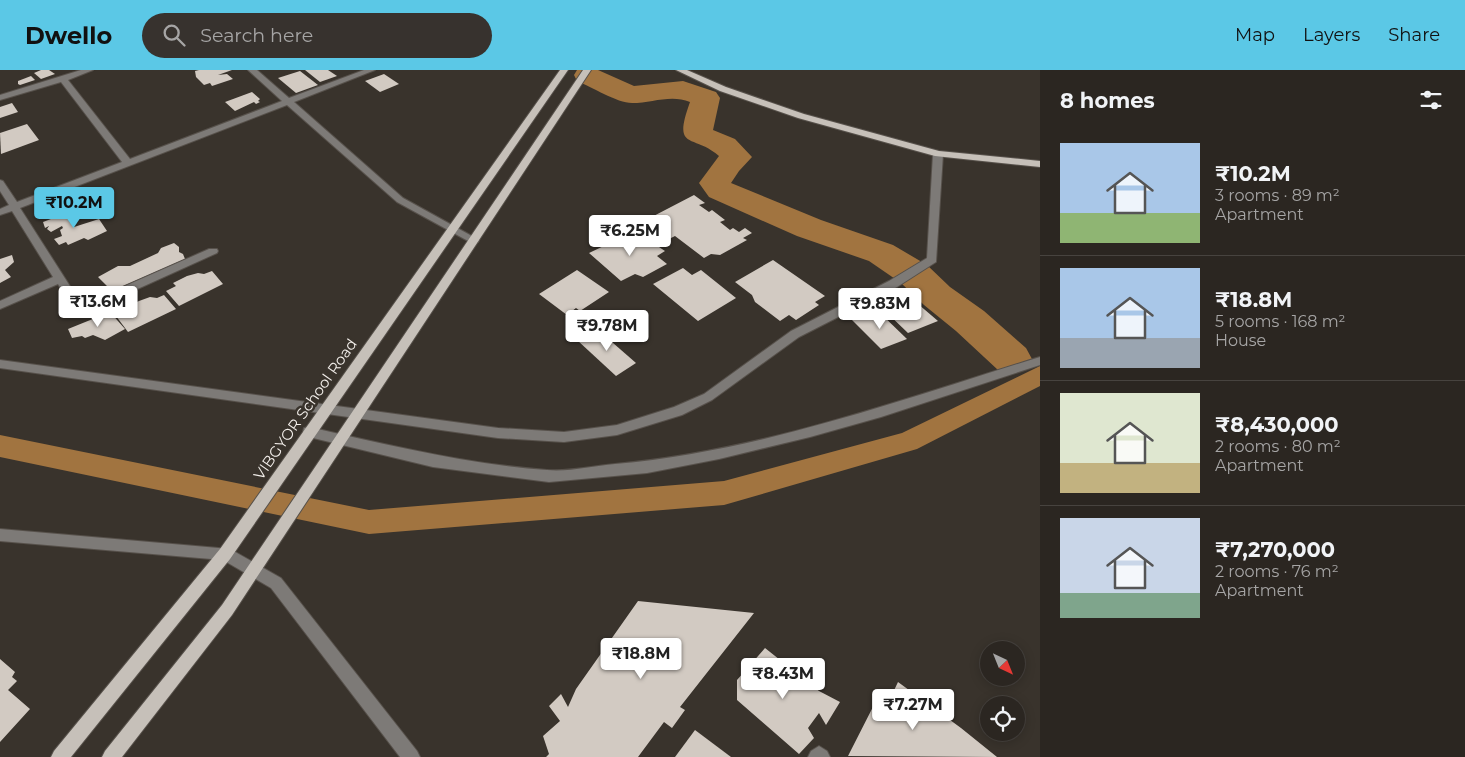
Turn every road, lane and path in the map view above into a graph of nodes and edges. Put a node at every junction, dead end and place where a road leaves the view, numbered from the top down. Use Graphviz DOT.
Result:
graph roads {
  1 [pos="89,70"];
  2 [pos="252,70"];
  3 [pos="371,70"];
  4 [pos="564,70"];
  5 [pos="587,70"];
  6 [pos="680,70"];
  7 [pos="63,79"];
  8 [pos="0,98"];
  9 [pos="287,102"];
  10 [pos="938,154"];
  11 [pos="128,163"];
  12 [pos="1040,164"];
  13 [pos="0,183"];
  14 [pos="14,206"];
  15 [pos="0,212"];
  16 [pos="452,230"];
  17 [pos="474,240"];
  18 [pos="213,251"];
  19 [pos="60,278"];
  20 [pos="0,305"];
  21 [pos="1040,361"];
  22 [pos="0,364"];
  23 [pos="326,408"];
  24 [pos="358,413"];
  25 [pos="307,436"];
  26 [pos="340,440"];
  27 [pos="0,535"];
  28 [pos="224,554"];
  29 [pos="254,570"];
  30 [pos="60,757"];
  31 [pos="111,757"];
  32 [pos="410,757"];
  33 [pos="817,757"];
  34 [pos="822,757"];
  1 -- 7 [label="street"];
  2 -- 9 [label="street"];
  3 -- 9 [label="street"];
  4 -- 16 [label="main road, VIBGYOR School Road"];
  5 -- 17 [label="main road"];
  6 -- 10 [label="main road"];
  7 -- 8 [label="street"];
  7 -- 11 [label="street"];
  9 -- 11 [label="street"];
  9 -- 16 [label="street"];
  10 -- 12 [label="main road"];
  10 -- 24 [label="street"];
  11 -- 14 [label="street"];
  13 -- 14 [label="street"];
  14 -- 15 [label="street"];
  14 -- 19 [label="street"];
  16 -- 17 [label="street"];
  16 -- 23 [label="main road, VIBGYOR School Road"];
  17 -- 24 [label="main road"];
  18 -- 19 [label="street"];
  19 -- 20 [label="street"];
  21 -- 26 [label="street"];
  22 -- 23 [label="street"];
  23 -- 24 [label="street"];
  23 -- 25 [label="main road, VIBGYOR School Road"];
  24 -- 26 [label="main road"];
  25 -- 26 [label="street"];
  25 -- 28 [label="main road, VIBGYOR School Road"];
  26 -- 29 [label="main road"];
  27 -- 28 [label="street"];
  28 -- 29 [label="street"];
  28 -- 30 [label="main road, VIBGYOR School Road"];
  29 -- 31 [label="main road"];
  29 -- 32 [label="street"];
  33 -- 34 [label="street"];
}
